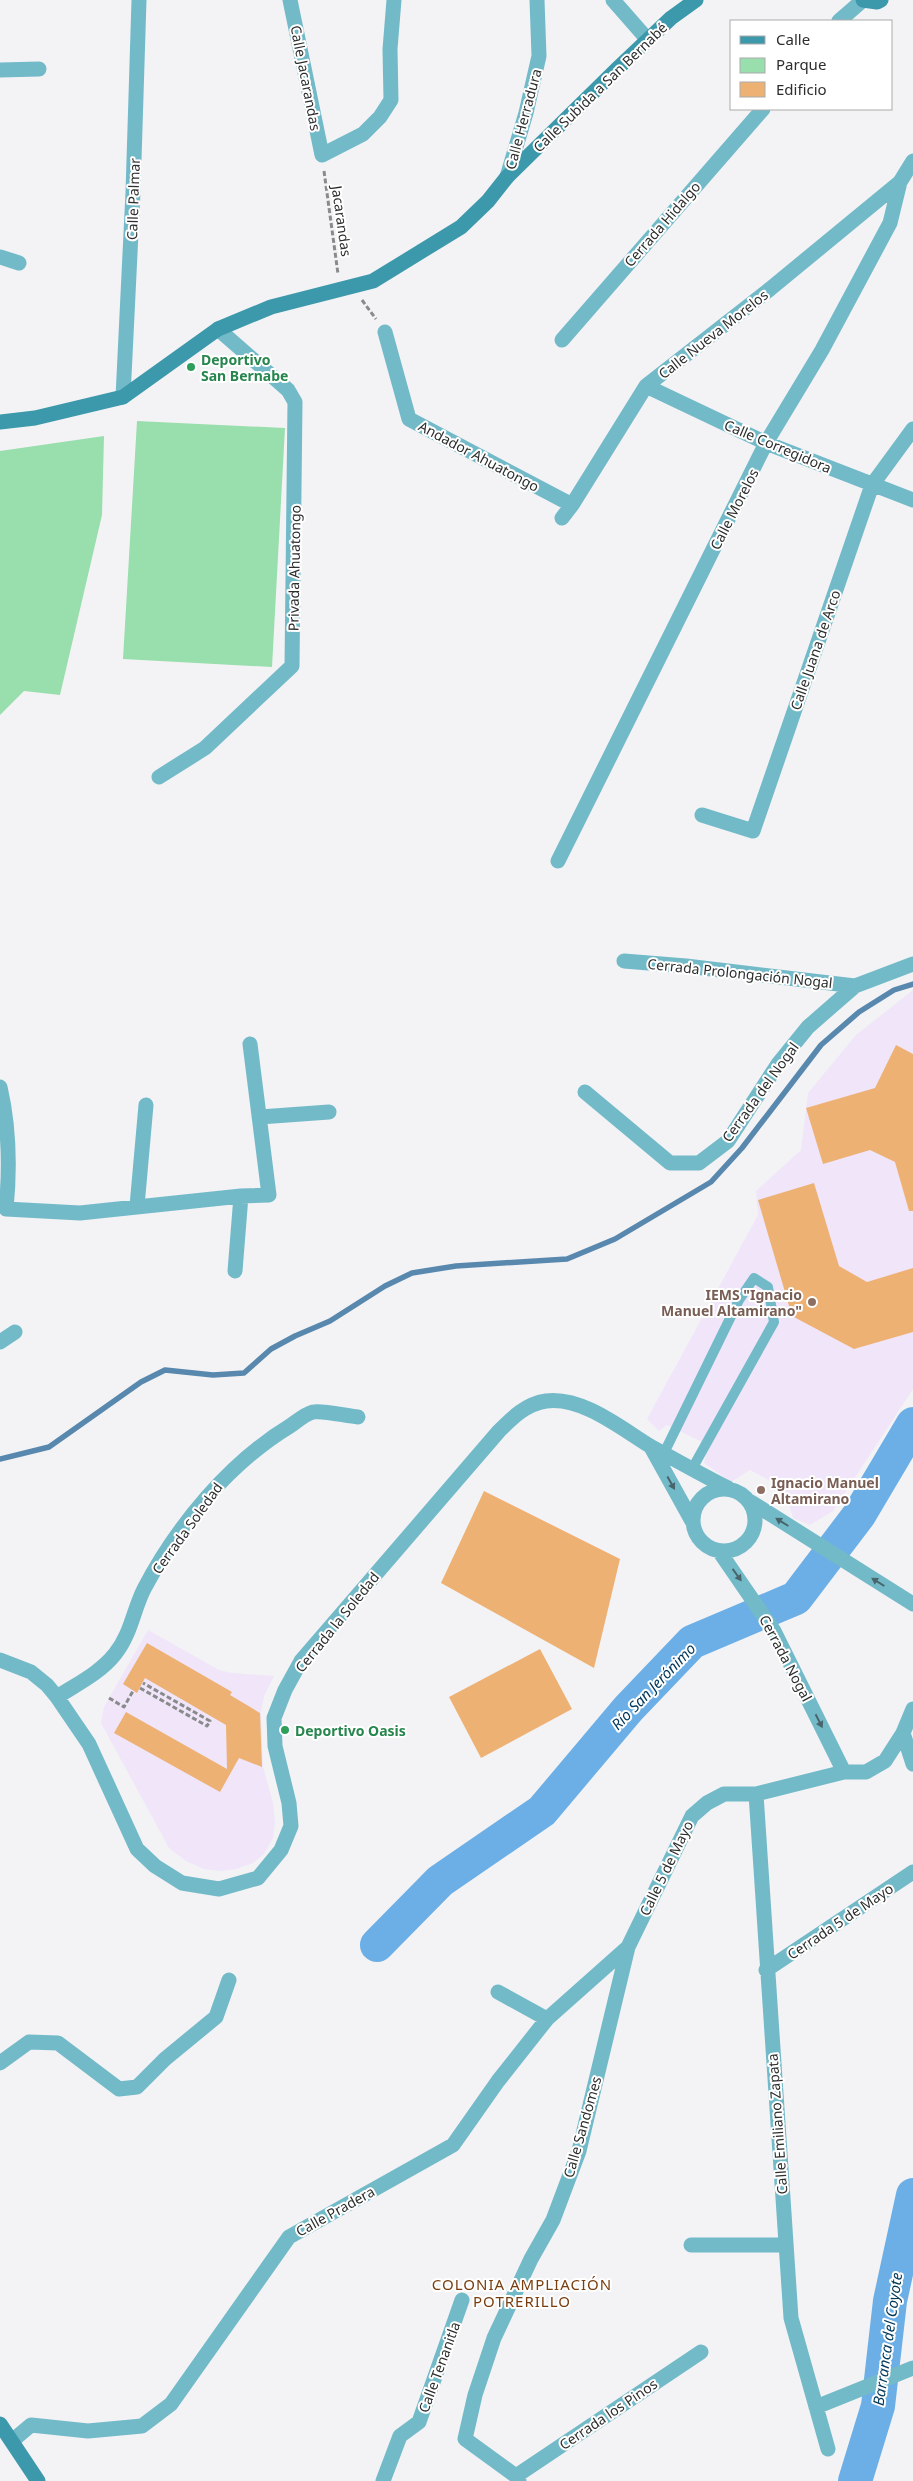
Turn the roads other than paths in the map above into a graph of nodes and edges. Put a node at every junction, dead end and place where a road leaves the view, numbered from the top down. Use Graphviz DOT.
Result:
graph roads {
  1 [pos="139,0"];
  2 [pos="290,0"];
  3 [pos="394,0"];
  4 [pos="537,0"];
  5 [pos="613,0"];
  6 [pos="696,0"];
  7 [pos="863,0"];
  8 [pos="881,0"];
  9 [pos="840,20"];
  10 [pos="648,40"];
  11 [pos="39,69"];
  12 [pos="0,70"];
  13 [pos="762,110"];
  14 [pos="913,161"];
  15 [pos="507,177"];
  16 [pos="900,182"];
  17 [pos="0,257"];
  18 [pos="19,264"];
  19 [pos="218,329"];
  20 [pos="385,332"];
  21 [pos="562,340"];
  22 [pos="646,386"];
  23 [pos="123,397"];
  24 [pos="0,422"];
  25 [pos="913,429"];
  26 [pos="766,444"];
  27 [pos="872,485"];
  28 [pos="913,500"];
  29 [pos="572,505"];
  30 [pos="562,518"];
  31 [pos="159,777"];
  32 [pos="702,815"];
  33 [pos="558,861"];
  34 [pos="624,961"];
  35 [pos="913,964"];
  36 [pos="855,986"];
  37 [pos="250,1044"];
  38 [pos="0,1087"];
  39 [pos="585,1092"];
  40 [pos="146,1105"];
  41 [pos="329,1112"];
  42 [pos="260,1116"];
  43 [pos="241,1196"];
  44 [pos="137,1206"];
  45 [pos="235,1271"];
  46 [pos="15,1332"];
  47 [pos="0,1342"];
  48 [pos="358,1417"];
  49 [pos="650,1446"];
  50 [pos="664,1453"];
  51 [pos="692,1469"];
  52 [pos="728,1488"];
  53 [pos="750,1502"];
  54 [pos="692,1521"];
  55 [pos="719,1551"];
  56 [pos="913,1604"];
  57 [pos="0,1660"];
  58 [pos="57,1696"];
  59 [pos="913,1709"];
  60 [pos="908,1730"];
  61 [pos="913,1764"];
  62 [pos="844,1772"];
  63 [pos="756,1794"];
  64 [pos="913,1872"];
  65 [pos="628,1947"];
  66 [pos="766,1970"];
  67 [pos="229,1980"];
  68 [pos="498,1992"];
  69 [pos="547,2019"];
  70 [pos="0,2063"];
  71 [pos="691,2245"];
  72 [pos="786,2246"];
  73 [pos="462,2300"];
  74 [pos="701,2352"];
  75 [pos="913,2368"];
  76 [pos="820,2405"];
  77 [pos="0,2424"];
  78 [pos="12,2441"];
  79 [pos="828,2450"];
  80 [pos="517,2479"];
  81 [pos="38,2481"];
  82 [pos="383,2481"];
  1 -- 23 [label="street, Calle Palmar"];
  2 -- 3 [label="street, Calle Jacarandas"];
  4 -- 15 [label="street, Calle Herradura"];
  5 -- 10 [label="street"];
  6 -- 10 [label="street, Calle Subida a San Bernabé"];
  7 -- 8 [label="street"];
  7 -- 9 [label="street"];
  10 -- 15 [label="street, Calle Subida a San Bernabé"];
  11 -- 12 [label="street"];
  13 -- 21 [label="street, Cerrada Hidalgo"];
  14 -- 16 [label="street, Calle Morelos"];
  15 -- 19 [label="street"];
  16 -- 22 [label="street, Calle Nueva Morelos"];
  16 -- 26 [label="street, Calle Morelos"];
  17 -- 18 [label="street"];
  19 -- 23 [label="street"];
  19 -- 31 [label="street, Privada Ahuatongo"];
  20 -- 29 [label="street, Andador Ahuatongo"];
  22 -- 26 [label="street, Calle Corregidora"];
  22 -- 29 [label="street, Calle Nueva Morelos"];
  23 -- 24 [label="street"];
  25 -- 27 [label="street, Calle Juana de Arco"];
  26 -- 27 [label="street, Calle Corregidora"];
  26 -- 33 [label="street, Calle Morelos"];
  27 -- 28 [label="street, Calle Corregidora"];
  27 -- 32 [label="street, Calle Juana de Arco"];
  29 -- 30 [label="street, Calle Nueva Morelos"];
  34 -- 36 [label="street, Cerrada Prolongación Nogal"];
  35 -- 36 [label="street, Cerrada del Nogal"];
  36 -- 39 [label="street, Cerrada del Nogal"];
  37 -- 42 [label="street"];
  38 -- 44 [label="street"];
  40 -- 44 [label="street"];
  41 -- 42 [label="street"];
  42 -- 43 [label="street"];
  43 -- 44 [label="street"];
  43 -- 45 [label="street"];
  46 -- 47 [label="street"];
  48 -- 58 [label="street, Cerrada Soledad"];
  49 -- 50 [label="street, Cerrada la Soledad"];
  49 -- 54 [label="street, Cerrada la Soledad, one-way"];
  49 -- 58 [label="street, Cerrada la Soledad"];
  50 -- 51 [label="street, Cerrada la Soledad"];
  50 -- 51 [label="lane"];
  51 -- 52 [label="street, Cerrada la Soledad"];
  52 -- 53 [label="street"];
  52 -- 54 [label="street"];
  53 -- 55 [label="street"];
  56 -- 53 [label="street, one-way"];
  54 -- 55 [label="street"];
  55 -- 62 [label="street, Cerrada Nogal, one-way"];
  57 -- 58 [label="street, Cerrada la Soledad"];
  59 -- 60 [label="street, Calle 5 de Mayo"];
  60 -- 61 [label="street"];
  60 -- 62 [label="street, Calle 5 de Mayo"];
  62 -- 63 [label="street, Calle 5 de Mayo"];
  63 -- 65 [label="street, Calle 5 de Mayo"];
  63 -- 66 [label="street, Calle Emiliano Zapata"];
  64 -- 66 [label="street, Cerrada 5 de Mayo"];
  65 -- 69 [label="street, Calle Pradera"];
  65 -- 80 [label="street, Calle Sandomes"];
  66 -- 72 [label="street, Calle Emiliano Zapata"];
  67 -- 70 [label="street"];
  68 -- 69 [label="street"];
  69 -- 78 [label="street, Calle Pradera"];
  71 -- 72 [label="street"];
  72 -- 76 [label="street, Calle Emiliano Zapata"];
  73 -- 82 [label="street, Calle Tenanitla"];
  74 -- 80 [label="street, Cerrada los Pinos"];
  75 -- 76 [label="street"];
  76 -- 79 [label="street, Calle Emiliano Zapata"];
  77 -- 78 [label="street"];
  78 -- 81 [label="street"];
}
